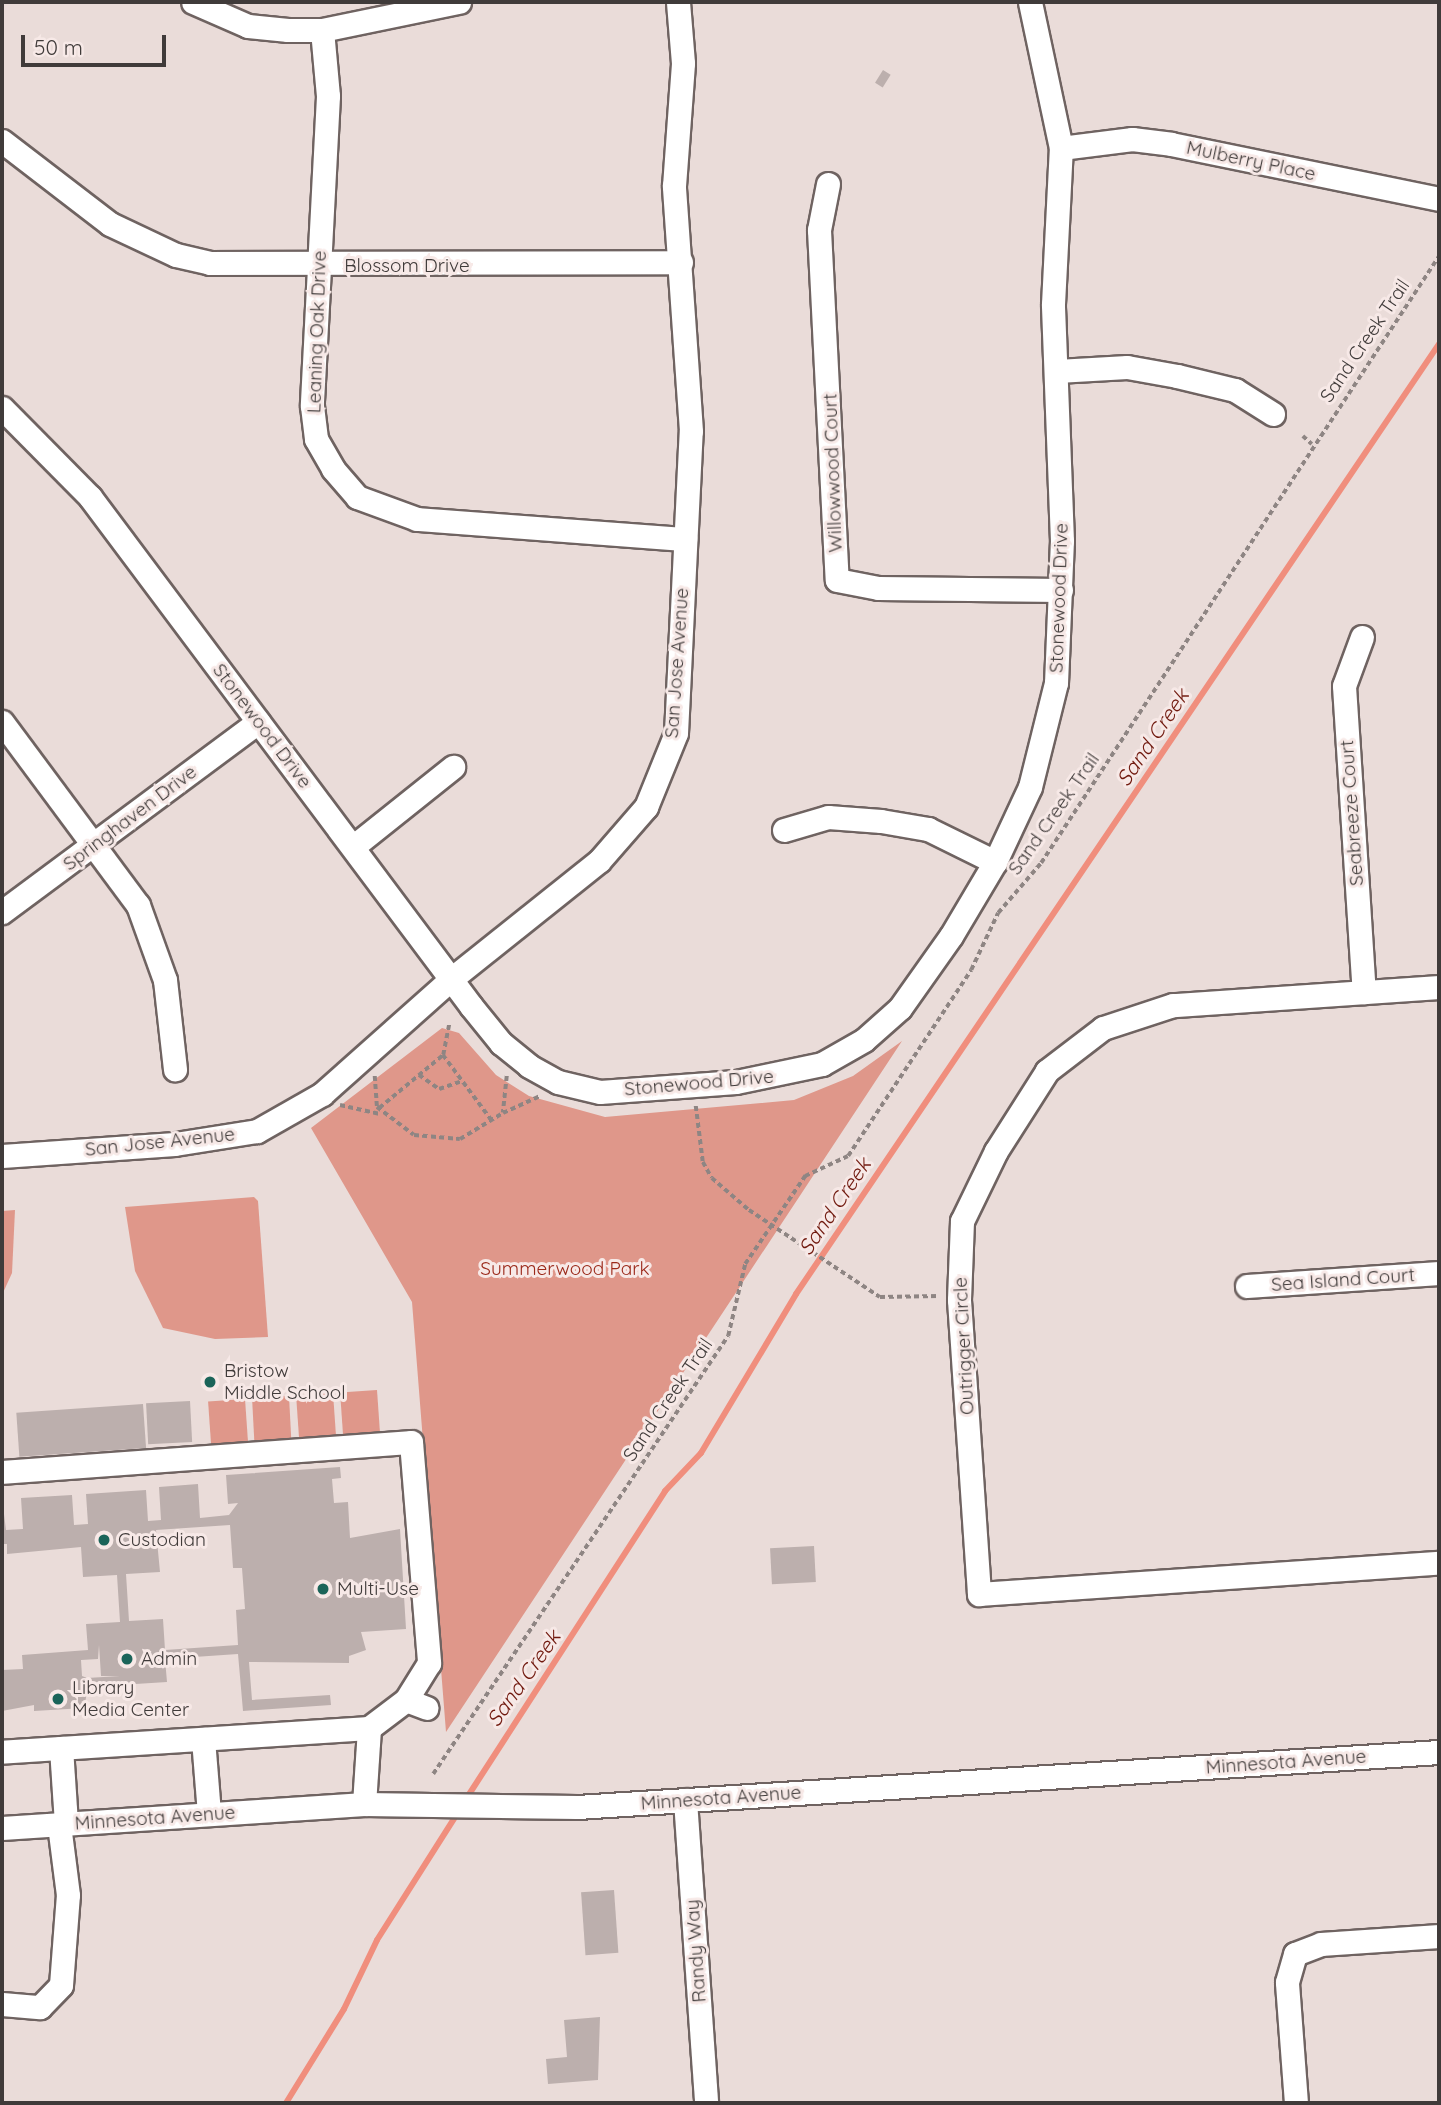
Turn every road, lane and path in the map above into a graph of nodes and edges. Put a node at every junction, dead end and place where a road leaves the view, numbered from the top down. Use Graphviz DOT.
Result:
graph roads {
  1 [pos="192,2"];
  2 [pos="459,2"];
  3 [pos="678,2"];
  4 [pos="1030,2"];
  5 [pos="322,30"];
  6 [pos="2,141"];
  7 [pos="1061,148"];
  8 [pos="828,184"];
  9 [pos="1439,200"];
  10 [pos="1439,256"];
  11 [pos="681,262"];
  12 [pos="320,266"];
  13 [pos="1057,371"];
  14 [pos="2,408"];
  15 [pos="1273,414"];
  16 [pos="1303,436"];
  17 [pos="1312,443"];
  18 [pos="685,539"];
  19 [pos="1061,590"];
  20 [pos="1362,637"];
  21 [pos="2,722"];
  22 [pos="258,722"];
  23 [pos="453,767"];
  24 [pos="783,830"];
  25 [pos="95,844"];
  26 [pos="354,846"];
  27 [pos="995,862"];
  28 [pos="989,908"];
  29 [pos="2,912"];
  30 [pos="998,913"];
  31 [pos="451,979"];
  32 [pos="1439,987"];
  33 [pos="1364,992"];
  34 [pos="449,1023"];
  35 [pos="443,1055"];
  36 [pos="175,1069"];
  37 [pos="375,1072"];
  38 [pos="419,1075"];
  39 [pos="507,1076"];
  40 [pos="462,1081"];
  41 [pos="541,1095"];
  42 [pos="334,1104"];
  43 [pos="696,1106"];
  44 [pos="378,1108"];
  45 [pos="503,1113"];
  46 [pos="382,1114"];
  47 [pos="493,1122"];
  48 [pos="2,1156"];
  49 [pos="772,1224"];
  50 [pos="1439,1273"];
  51 [pos="1247,1286"];
  52 [pos="959,1294"];
  53 [pos="2,1472"];
  54 [pos="1439,1563"];
  55 [pos="369,1728"];
  56 [pos="203,1740"];
  57 [pos="61,1748"];
  58 [pos="2,1752"];
  59 [pos="1439,1752"];
  60 [pos="433,1774"];
  61 [pos="685,1800"];
  62 [pos="363,1804"];
  63 [pos="209,1814"];
  64 [pos="63,1824"];
  65 [pos="2,1828"];
  66 [pos="1439,1936"];
  67 [pos="2,2004"];
  68 [pos="706,2103"];
  69 [pos="1296,2103"];
  1 -- 5 [label="street"];
  2 -- 5 [label="street"];
  3 -- 11 [label="street, San Jose Avenue"];
  4 -- 7 [label="street, Stonewood Drive"];
  5 -- 12 [label="street, Leaning Oak Drive"];
  6 -- 12 [label="street, Blossom Drive"];
  7 -- 9 [label="street, Mulberry Place"];
  7 -- 13 [label="street, Stonewood Drive"];
  8 -- 19 [label="street, Willowwood Court"];
  10 -- 17 [label="path, Sand Creek Trail"];
  11 -- 12 [label="street, Blossom Drive"];
  11 -- 18 [label="street, San Jose Avenue"];
  12 -- 18 [label="street, Leaning Oak Drive"];
  13 -- 15 [label="street"];
  13 -- 19 [label="street, Stonewood Drive"];
  14 -- 22 [label="street, Stonewood Drive"];
  16 -- 17 [label="path"];
  17 -- 30 [label="path, Sand Creek Trail"];
  18 -- 31 [label="street, San Jose Avenue"];
  19 -- 27 [label="street, Stonewood Drive"];
  20 -- 33 [label="street, Seabreeze Court"];
  21 -- 25 [label="street"];
  22 -- 25 [label="street, Springhaven Drive"];
  22 -- 26 [label="street, Stonewood Drive"];
  23 -- 26 [label="street"];
  24 -- 27 [label="street"];
  25 -- 29 [label="street, Springhaven Drive"];
  25 -- 36 [label="street"];
  26 -- 31 [label="street, Stonewood Drive"];
  27 -- 31 [label="street, Stonewood Drive"];
  28 -- 30 [label="path"];
  30 -- 49 [label="path, Sand Creek Trail"];
  31 -- 48 [label="street, San Jose Avenue"];
  32 -- 33 [label="street, Outrigger Circle"];
  33 -- 52 [label="street, Outrigger Circle"];
  34 -- 35 [label="path"];
  35 -- 38 [label="path"];
  35 -- 40 [label="path"];
  37 -- 44 [label="path"];
  38 -- 40 [label="path"];
  38 -- 44 [label="path"];
  39 -- 45 [label="path"];
  40 -- 47 [label="path"];
  41 -- 45 [label="path"];
  42 -- 46 [label="path"];
  43 -- 49 [label="path"];
  44 -- 46 [label="path"];
  45 -- 47 [label="path"];
  46 -- 47 [label="path"];
  49 -- 52 [label="path"];
  49 -- 60 [label="path, Sand Creek Trail"];
  50 -- 51 [label="street, Sea Island Court"];
  52 -- 54 [label="street, Outrigger Circle"];
  53 -- 55 [label="street"];
  55 -- 56 [label="street"];
  55 -- 62 [label="street"];
  56 -- 57 [label="street"];
  56 -- 63 [label="street"];
  57 -- 58 [label="street"];
  57 -- 64 [label="street"];
  59 -- 61 [label="street, Minnesota Avenue"];
  61 -- 62 [label="street, Minnesota Avenue"];
  61 -- 68 [label="street, Randy Way"];
  62 -- 63 [label="street, Minnesota Avenue"];
  63 -- 64 [label="street, Minnesota Avenue"];
  64 -- 65 [label="street, Minnesota Avenue"];
  64 -- 67 [label="street"];
  66 -- 69 [label="street"];
}
